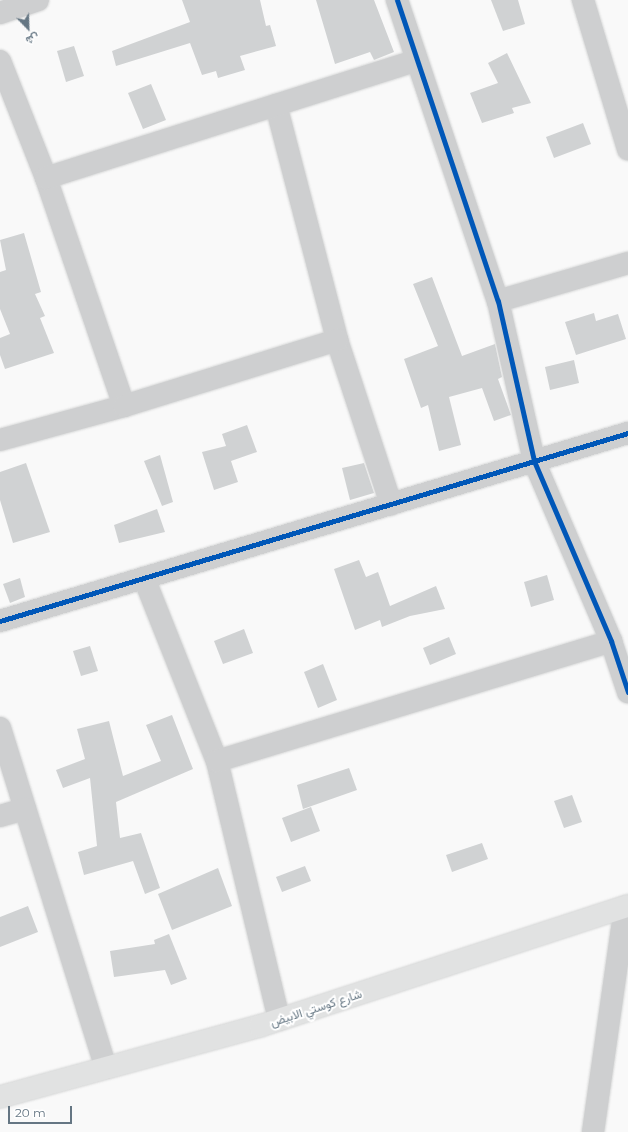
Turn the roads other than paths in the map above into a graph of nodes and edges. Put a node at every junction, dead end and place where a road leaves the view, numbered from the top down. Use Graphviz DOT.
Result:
graph roads {
  1 [pos="38,0"];
  2 [pos="397,0"];
  3 [pos="583,0"];
  4 [pos="0,13"];
  5 [pos="417,60"];
  6 [pos="0,61"];
  7 [pos="276,105"];
  8 [pos="628,149"];
  9 [pos="46,178"];
  10 [pos="628,263"];
  11 [pos="498,301"];
  12 [pos="337,340"];
  13 [pos="124,406"];
  14 [pos="628,432"];
  15 [pos="0,440"];
  16 [pos="534,461"];
  17 [pos="391,504"];
  18 [pos="144,578"];
  19 [pos="0,621"];
  20 [pos="611,641"];
  21 [pos="628,692"];
  22 [pos="0,728"];
  23 [pos="217,761"];
  24 [pos="25,809"];
  25 [pos="0,816"];
  26 [pos="627,907"];
  27 [pos="279,1020"];
  28 [pos="106,1068"];
  29 [pos="0,1097"];
  30 [pos="593,1132"];
  1 -- 4 [label="street"];
  2 -- 5 [label="street"];
  3 -- 8 [label="street"];
  5 -- 7 [label="street"];
  5 -- 11 [label="street"];
  6 -- 9 [label="street"];
  7 -- 9 [label="street"];
  7 -- 12 [label="street"];
  9 -- 13 [label="street"];
  10 -- 11 [label="street"];
  11 -- 16 [label="street"];
  12 -- 13 [label="street"];
  12 -- 17 [label="street"];
  13 -- 15 [label="street"];
  14 -- 16 [label="street"];
  16 -- 17 [label="street"];
  16 -- 20 [label="street"];
  17 -- 18 [label="street"];
  18 -- 19 [label="street"];
  18 -- 23 [label="street"];
  20 -- 21 [label="street"];
  20 -- 23 [label="street"];
  22 -- 24 [label="street"];
  23 -- 27 [label="street"];
  24 -- 25 [label="street"];
  24 -- 28 [label="street"];
  26 -- 27 [label="highway, شارع كوستي الابيض"];
  26 -- 30 [label="street"];
  27 -- 28 [label="highway, شارع كوستي الابيض"];
  28 -- 29 [label="highway, شارع كوستي الابيض"];
}
